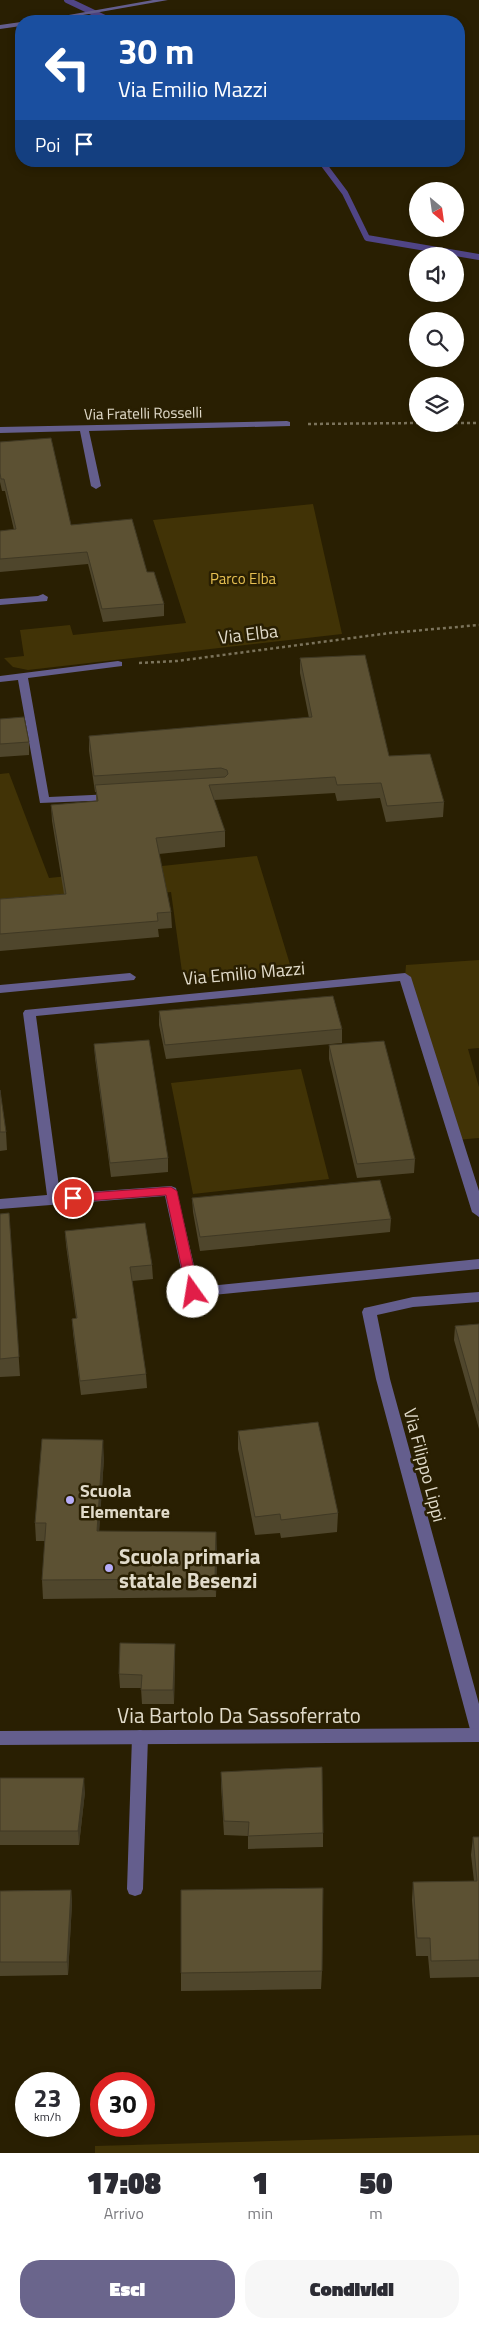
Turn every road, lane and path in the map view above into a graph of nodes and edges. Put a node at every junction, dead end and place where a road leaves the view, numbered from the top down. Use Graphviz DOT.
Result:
graph roads {
  1 [pos="165,0"];
  2 [pos="76,15"];
  3 [pos="15,25"];
  4 [pos="0,27"];
  5 [pos="409,423"];
  6 [pos="464,423"];
  7 [pos="479,423"];
  8 [pos="287,424"];
  9 [pos="84,428"];
  10 [pos="0,430"];
  11 [pos="96,486"];
  12 [pos="43,597"];
  13 [pos="0,602"];
  14 [pos="479,625"];
  15 [pos="118,664"];
  16 [pos="23,677"];
  17 [pos="0,679"];
  18 [pos="122,796"];
  19 [pos="130,977"];
  20 [pos="0,989"];
  21 [pos="54,1199"];
  22 [pos="0,1204"];
  23 [pos="479,1212"];
  24 [pos="479,1264"];
  25 [pos="479,1297"];
  26 [pos="479,1734"];
  27 [pos="140,1737"];
  28 [pos="0,1738"];
  29 [pos="134,1889"];
  1 -- 2 [label="street"];
  3 -- 4 [label="street"];
  5 -- 8 [label="path"];
  6 -- 7 [label="path"];
  8 -- 9 [label="street, Via Fratelli Rosselli"];
  9 -- 10 [label="street, Via Fratelli Rosselli"];
  9 -- 11 [label="street"];
  12 -- 13 [label="street"];
  14 -- 15 [label="path, Via Elba"];
  15 -- 16 [label="street"];
  16 -- 17 [label="street"];
  16 -- 18 [label="street"];
  19 -- 20 [label="street"];
  21 -- 22 [label="street"];
  21 -- 23 [label="street, Via Emilio Mazzi"];
  21 -- 24 [label="street"];
  25 -- 26 [label="street, Via Filippo Lippi"];
  26 -- 27 [label="street, Via Bartolo Da Sassoferrato"];
  27 -- 28 [label="street, Via Bartolo Da Sassoferrato"];
  27 -- 29 [label="street"];
}
